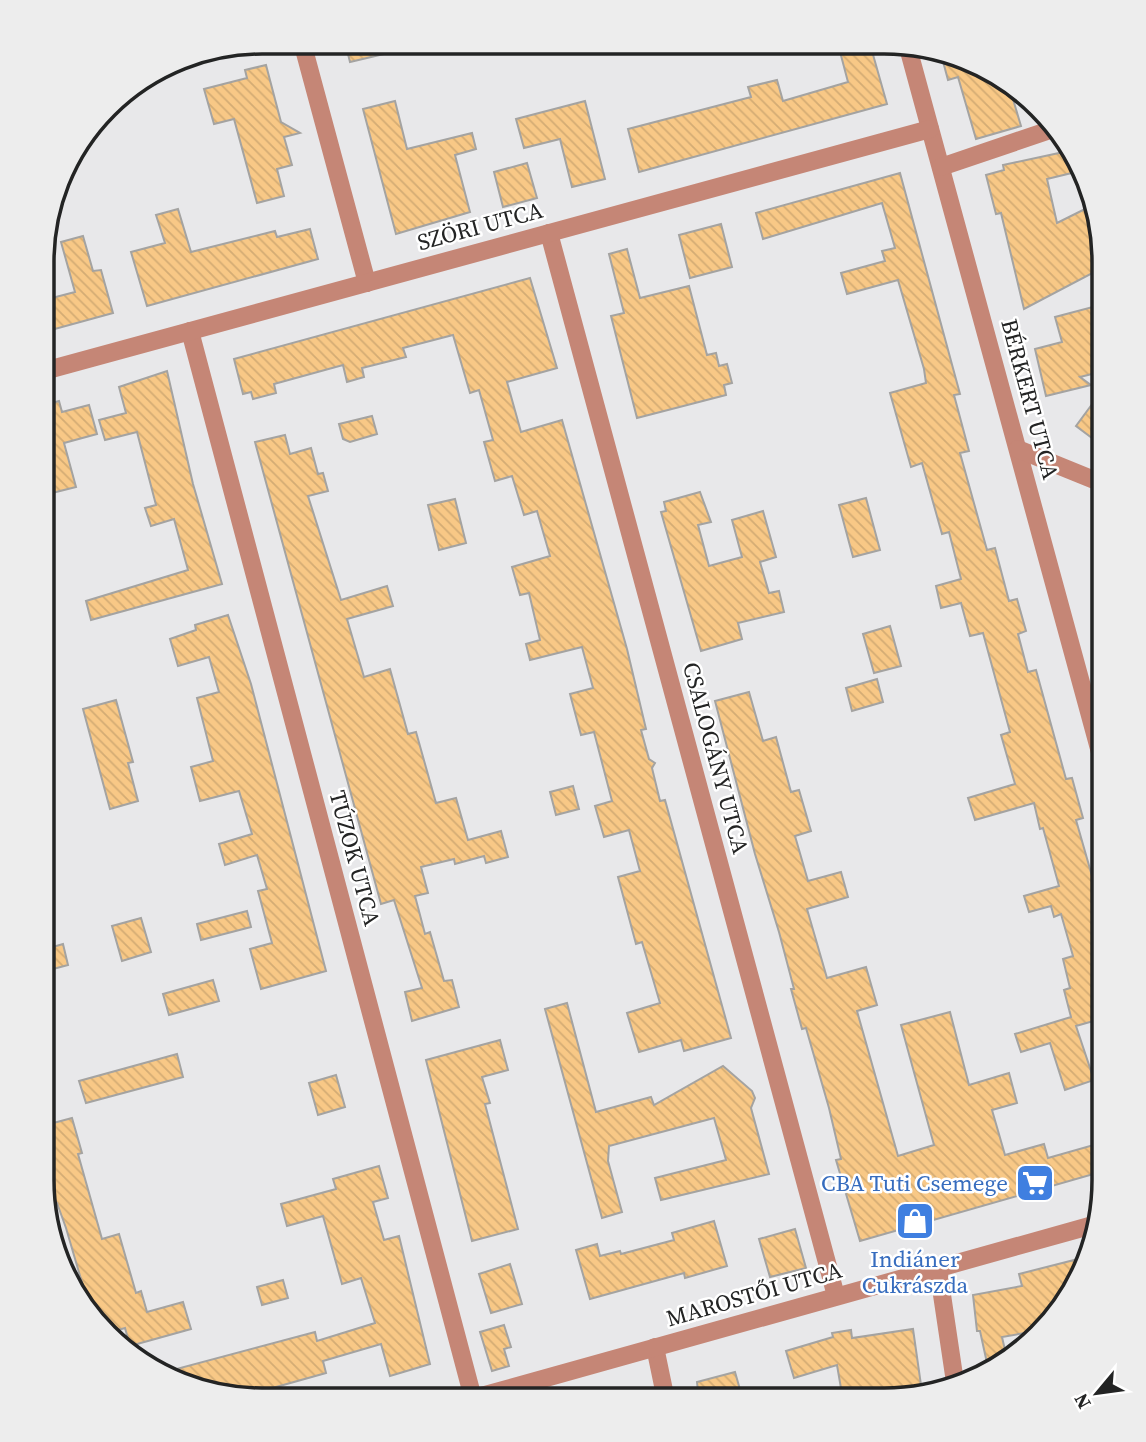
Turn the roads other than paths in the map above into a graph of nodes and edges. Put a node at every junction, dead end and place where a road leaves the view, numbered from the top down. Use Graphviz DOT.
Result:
graph roads {
  1 [pos="305,54"];
  2 [pos="910,56"];
  3 [pos="930,129"];
  4 [pos="1046,131"];
  5 [pos="940,167"];
  6 [pos="549,233"];
  7 [pos="367,283"];
  8 [pos="190,331"];
  9 [pos="54,368"];
  10 [pos="1018,449"];
  11 [pos="1092,479"];
  12 [pos="1092,721"];
  13 [pos="1087,1226"];
  14 [pos="938,1268"];
  15 [pos="836,1296"];
  16 [pos="655,1347"];
  17 [pos="954,1376"];
  18 [pos="467,1387"];
  19 [pos="513,1387"];
  20 [pos="663,1387"];
  1 -- 7 [label="street"];
  2 -- 3 [label="street, BÉRKERT UTCA"];
  3 -- 5 [label="street, BÉRKERT UTCA"];
  3 -- 6 [label="street, SZÖRI UTCA"];
  4 -- 5 [label="street"];
  5 -- 10 [label="street, BÉRKERT UTCA"];
  6 -- 7 [label="street, SZÖRI UTCA"];
  6 -- 15 [label="street, CSALOGÁNY UTCA"];
  7 -- 8 [label="street, SZÖRI UTCA"];
  8 -- 9 [label="street, SZÖRI UTCA"];
  8 -- 18 [label="street, TÚZOK UTCA"];
  10 -- 11 [label="street"];
  10 -- 12 [label="street, BÉRKERT UTCA"];
  13 -- 14 [label="street, MAROSTŐI UTCA"];
  14 -- 15 [label="street, MAROSTŐI UTCA"];
  14 -- 17 [label="street"];
  15 -- 16 [label="street, MAROSTŐI UTCA"];
  16 -- 19 [label="street, MAROSTŐI UTCA"];
  16 -- 20 [label="street"];
}
